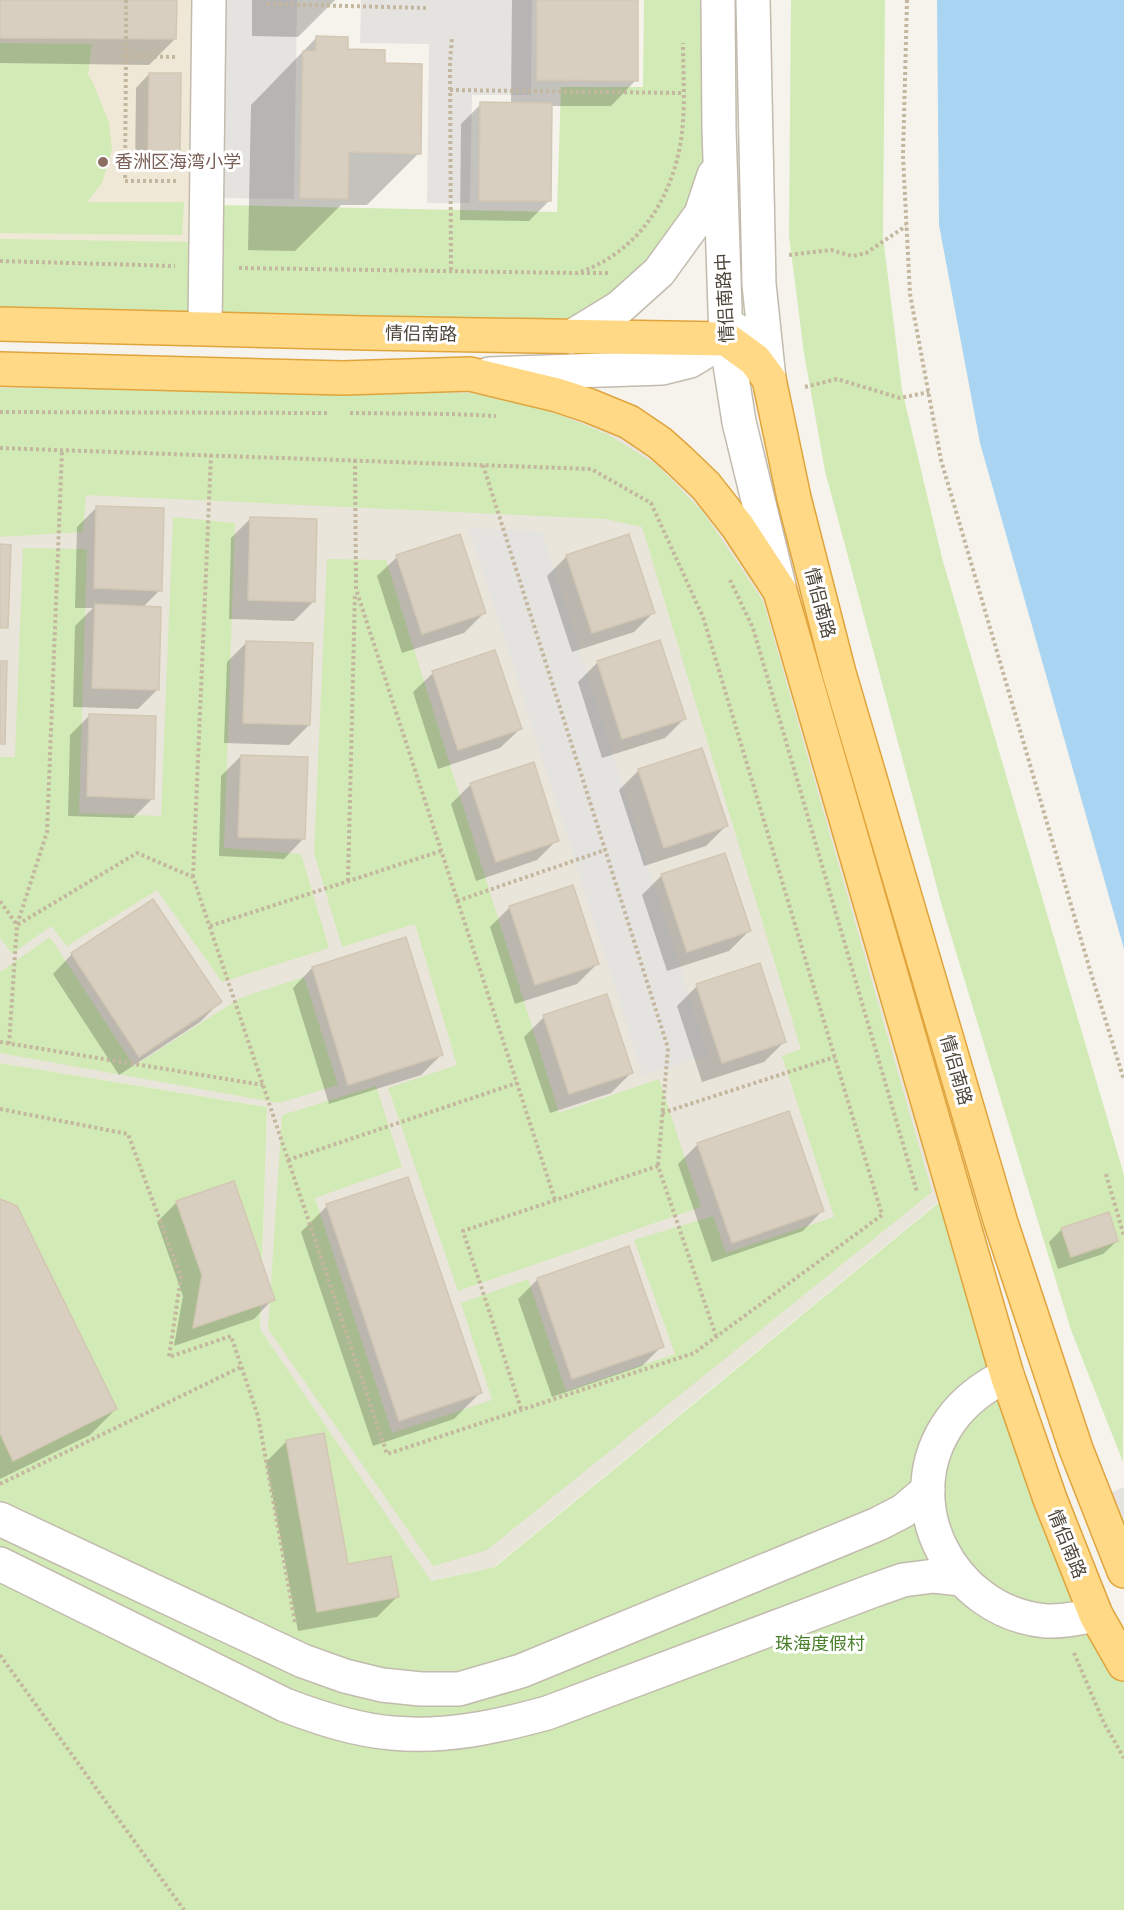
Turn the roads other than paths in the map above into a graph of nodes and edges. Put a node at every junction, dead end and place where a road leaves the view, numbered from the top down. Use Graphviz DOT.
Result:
graph roads {
  1 [pos="209,0"];
  2 [pos="718,0"];
  3 [pos="753,0"];
  4 [pos="720,156"];
  5 [pos="760,305"];
  6 [pos="0,324"];
  7 [pos="205,328"];
  8 [pos="571,337"];
  9 [pos="726,339"];
  10 [pos="0,369"];
  11 [pos="470,374"];
  12 [pos="769,379"];
  13 [pos="780,591"];
  14 [pos="1007,1375"];
  15 [pos="928,1490"];
  16 [pos="0,1519"];
  17 [pos="0,1564"];
  18 [pos="1124,1571"];
  19 [pos="961,1579"];
  20 [pos="1096,1615"];
  21 [pos="1124,1664"];
  1 -- 7 [label="street"];
  2 -- 4 [label="street, 情侣南路中"];
  3 -- 5 [label="street, 情侣南路中"];
  4 -- 8 [label="street"];
  4 -- 9 [label="street, 情侣南路中"];
  5 -- 9 [label="street"];
  5 -- 12 [label="street, 情侣南路中"];
  6 -- 7 [label="highway, 情侣南路"];
  7 -- 8 [label="highway, 情侣南路"];
  8 -- 9 [label="highway, 情侣南路"];
  9 -- 11 [label="street"];
  9 -- 12 [label="highway, 情侣南路"];
  9 -- 13 [label="street, 情侣南路中"];
  10 -- 11 [label="highway, 情侣南路"];
  11 -- 13 [label="highway, 情侣南路"];
  12 -- 18 [label="highway, 情侣南路"];
  13 -- 14 [label="highway, 情侣南路"];
  14 -- 15 [label="street"];
  14 -- 20 [label="highway, 情侣南路"];
  15 -- 16 [label="street"];
  15 -- 19 [label="street"];
  17 -- 19 [label="street"];
  19 -- 20 [label="street"];
  20 -- 21 [label="highway, 情侣南路"];
}
